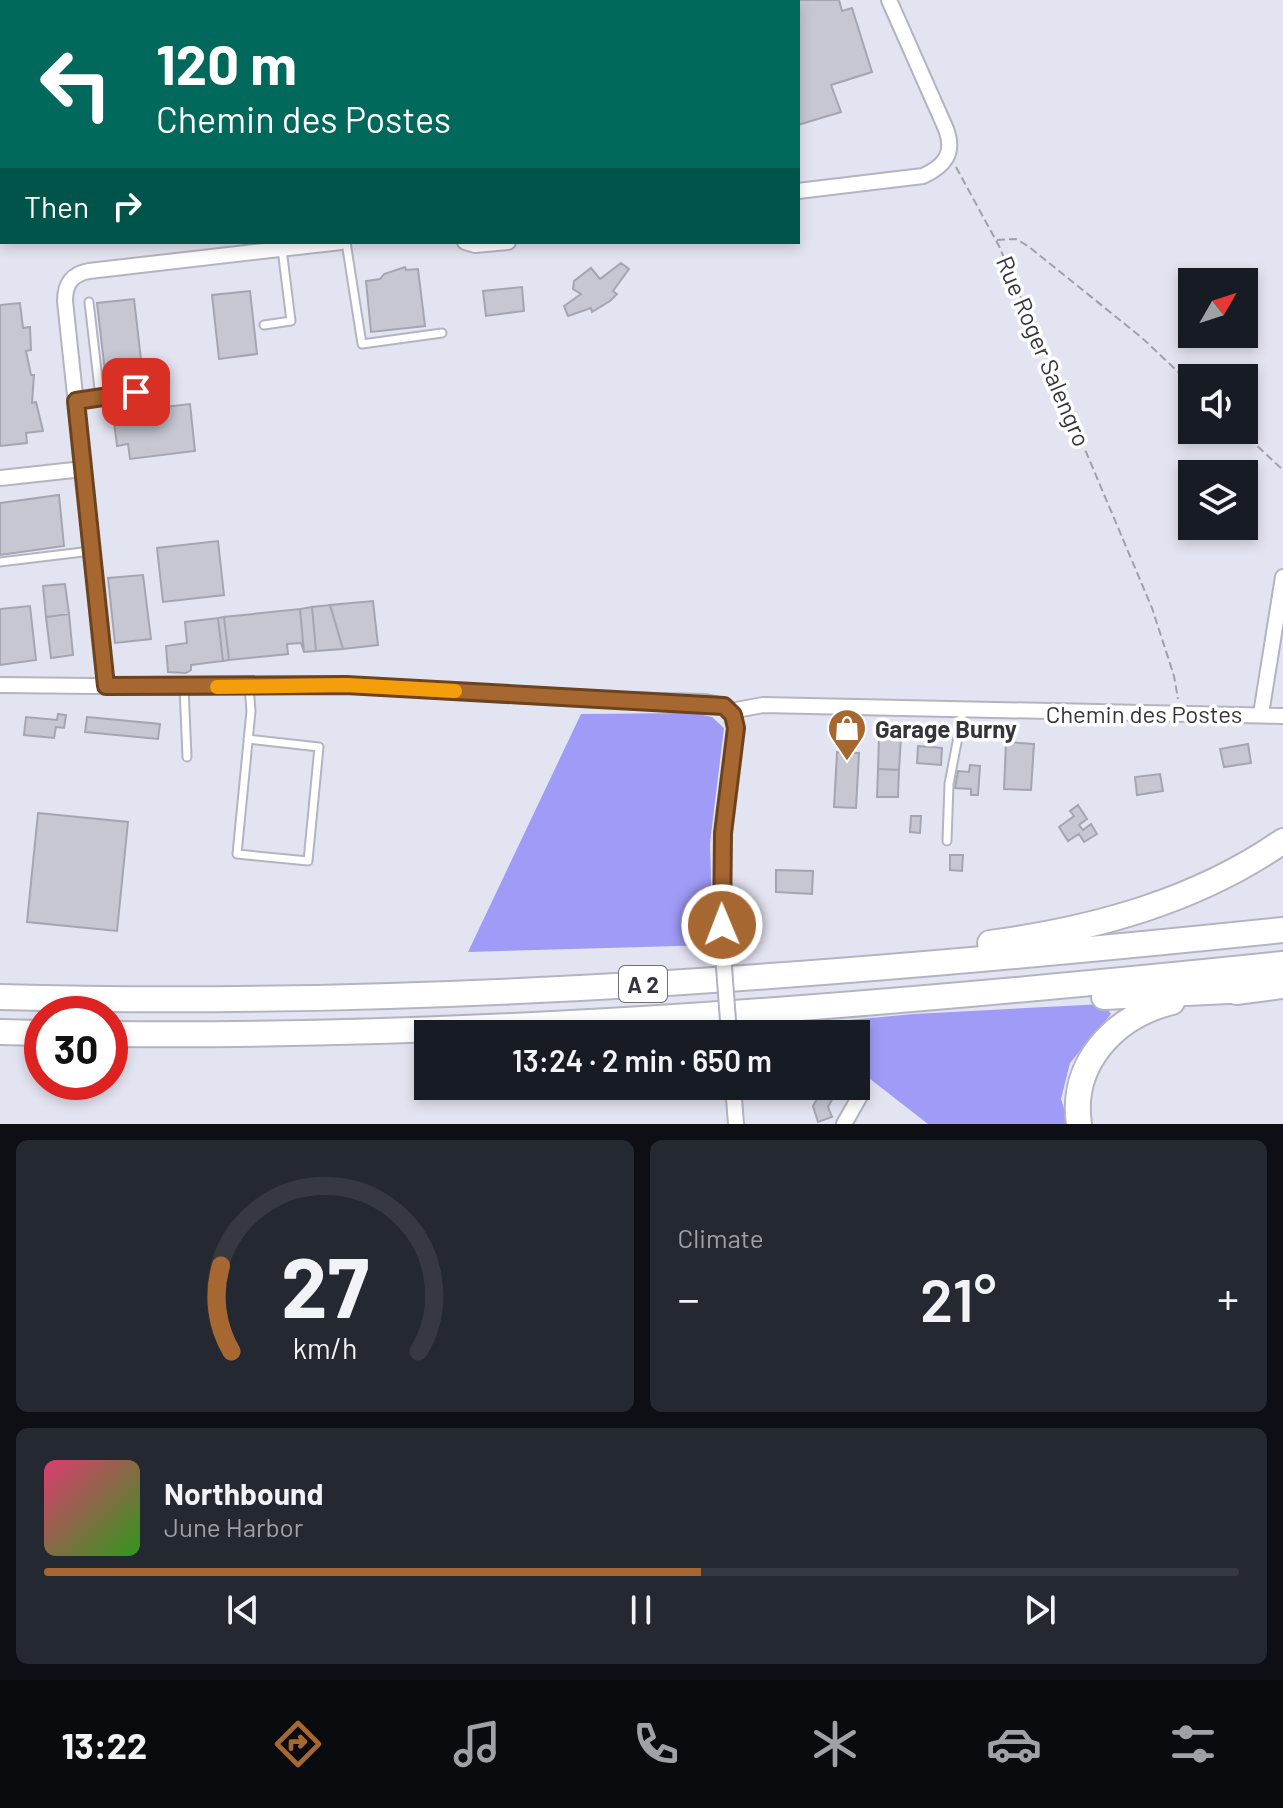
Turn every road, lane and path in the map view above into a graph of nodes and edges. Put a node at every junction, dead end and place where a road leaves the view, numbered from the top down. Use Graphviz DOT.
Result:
graph roads {
  1 [pos="889,0"];
  2 [pos="948,157"];
  3 [pos="800,191"];
  4 [pos="996,240"];
  5 [pos="326,244"];
  6 [pos="344,244"];
  7 [pos="238,248"];
  8 [pos="282,249"];
  9 [pos="89,302"];
  10 [pos="264,325"];
  11 [pos="442,333"];
  12 [pos="1178,372"];
  13 [pos="136,392"];
  14 [pos="100,397"];
  15 [pos="76,401"];
  16 [pos="1255,444"];
  17 [pos="83,469"];
  18 [pos="1283,470"];
  19 [pos="0,478"];
  20 [pos="91,551"];
  21 [pos="0,562"];
  22 [pos="1283,577"];
  23 [pos="0,685"];
  24 [pos="106,686"];
  25 [pos="249,686"];
  26 [pos="184,687"];
  27 [pos="731,711"];
  28 [pos="963,711"];
  29 [pos="1180,712"];
  30 [pos="1261,714"];
  31 [pos="1283,716"];
  32 [pos="248,739"];
  33 [pos="187,757"];
  34 [pos="947,841"];
  35 [pos="1283,841"];
  36 [pos="1283,930"];
  37 [pos="1283,964"];
  38 [pos="759,977"];
  39 [pos="1283,986"];
  40 [pos="1249,990"];
  41 [pos="0,997"];
  42 [pos="883,1002"];
  43 [pos="728,1020"];
  44 [pos="0,1032"];
  45 [pos="24,1033"];
  46 [pos="128,1034"];
  47 [pos="734,1100"];
  48 [pos="858,1100"];
  49 [pos="736,1124"];
  50 [pos="844,1124"];
  51 [pos="1079,1124"];
  1 -- 2 [label="street"];
  2 -- 3 [label="street"];
  2 -- 4 [label="path, Rue Roger Salengro"];
  4 -- 12 [label="path"];
  4 -- 29 [label="path, Rue Roger Salengro"];
  5 -- 8 [label="street"];
  6 -- 11 [label="lane"];
  7 -- 8 [label="street"];
  7 -- 15 [label="street"];
  8 -- 10 [label="lane"];
  9 -- 14 [label="lane"];
  13 -- 14 [label="lane"];
  14 -- 15 [label="lane"];
  15 -- 17 [label="street"];
  16 -- 18 [label="path"];
  17 -- 19 [label="street"];
  17 -- 20 [label="street"];
  20 -- 21 [label="lane"];
  20 -- 24 [label="street"];
  22 -- 30 [label="street"];
  23 -- 24 [label="street, Chemin des Postes"];
  24 -- 26 [label="street, Chemin des Postes"];
  25 -- 26 [label="street, Chemin des Postes"];
  25 -- 27 [label="street, Chemin des Postes"];
  25 -- 32 [label="lane"];
  26 -- 33 [label="lane"];
  27 -- 28 [label="street, Chemin des Postes"];
  27 -- 43 [label="street, bridge"];
  28 -- 29 [label="street, Chemin des Postes"];
  28 -- 34 [label="lane"];
  29 -- 30 [label="street, Chemin des Postes"];
  30 -- 31 [label="street, Chemin des Postes"];
  32 -- 32 [label="lane"];
  35 -- 38 [label="highway"];
  36 -- 38 [label="highway, A 2"];
  37 -- 42 [label="highway, A 2"];
  38 -- 41 [label="highway, A 2"];
  39 -- 40 [label="highway"];
  40 -- 42 [label="highway"];
  40 -- 51 [label="highway"];
  42 -- 46 [label="highway, A 2"];
  44 -- 45 [label="highway"];
  47 -- 49 [label="street"];
  48 -- 50 [label="street"];
}
